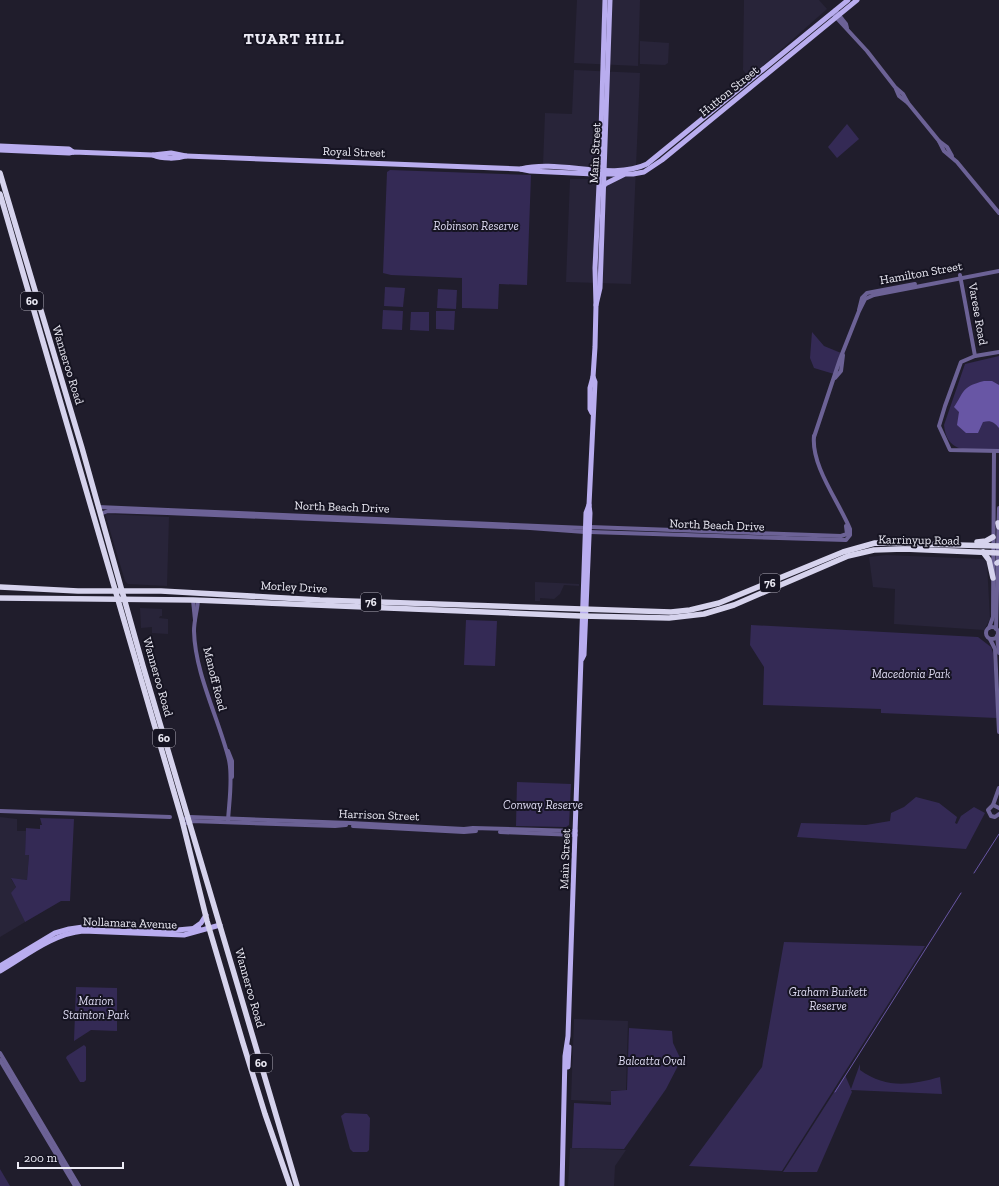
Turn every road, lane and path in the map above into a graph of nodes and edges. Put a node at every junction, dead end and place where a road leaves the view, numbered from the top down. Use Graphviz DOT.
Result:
graph roads {
  1 [pos="606,0"];
  2 [pos="610,0"];
  3 [pos="848,0"];
  4 [pos="857,0"];
  5 [pos="835,14"];
  6 [pos="0,146"];
  7 [pos="0,150"];
  8 [pos="73,152"];
  9 [pos="602,172"];
  10 [pos="0,173"];
  11 [pos="624,174"];
  12 [pos="603,187"];
  13 [pos="0,194"];
  14 [pos="999,213"];
  15 [pos="599,230"];
  16 [pos="999,270"];
  17 [pos="960,277"];
  18 [pos="999,352"];
  19 [pos="975,356"];
  20 [pos="997,451"];
  21 [pos="994,478"];
  22 [pos="999,478"];
  23 [pos="993,500"];
  24 [pos="999,500"];
  25 [pos="98,507"];
  26 [pos="999,508"];
  27 [pos="100,514"];
  28 [pos="998,525"];
  29 [pos="588,530"];
  30 [pos="993,537"];
  31 [pos="842,538"];
  32 [pos="961,545"];
  33 [pos="997,549"];
  34 [pos="983,552"];
  35 [pos="998,563"];
  36 [pos="993,578"];
  37 [pos="0,587"];
  38 [pos="115,590"];
  39 [pos="122,590"];
  40 [pos="161,591"];
  41 [pos="0,598"];
  42 [pos="118,600"];
  43 [pos="125,600"];
  44 [pos="184,600"];
  45 [pos="196,601"];
  46 [pos="584,613"];
  47 [pos="995,617"];
  48 [pos="989,628"];
  49 [pos="996,629"];
  50 [pos="997,636"];
  51 [pos="990,639"];
  52 [pos="999,653"];
  53 [pos="999,732"];
  54 [pos="999,788"];
  55 [pos="993,805"];
  56 [pos="999,806"];
  57 [pos="0,811"];
  58 [pos="998,816"];
  59 [pos="170,818"];
  60 [pos="229,820"];
  61 [pos="185,821"];
  62 [pos="576,833"];
  63 [pos="206,915"];
  64 [pos="220,924"];
  65 [pos="209,927"];
  66 [pos="190,930"];
  67 [pos="198,932"];
  68 [pos="213,940"];
  69 [pos="0,966"];
  70 [pos="0,972"];
  71 [pos="0,1053"];
  72 [pos="0,1060"];
  73 [pos="75,1186"];
  74 [pos="80,1186"];
  75 [pos="290,1186"];
  76 [pos="297,1186"];
  77 [pos="562,1186"];
  1 -- 9 [label="main road, Main Street"];
  2 -- 9 [label="main road, Main Street"];
  3 -- 5 [label="main road, Hutton Street"];
  4 -- 5 [label="main road, Hutton Street"];
  5 -- 9 [label="main road, Hutton Street"];
  5 -- 11 [label="main road, Hutton Street"];
  5 -- 14 [label="street"];
  6 -- 8 [label="main road, Royal Street"];
  7 -- 8 [label="main road, Royal Street"];
  8 -- 9 [label="main road, Royal Street"];
  9 -- 11 [label="main road, Hutton Street"];
  9 -- 12 [label="main road, Main Street"];
  9 -- 15 [label="main road, Main Street"];
  10 -- 25 [label="highway, Wanneroo Road / 60"];
  11 -- 12 [label="main road"];
  12 -- 15 [label="main road, Main Street"];
  13 -- 38 [label="highway, Wanneroo Road / 60"];
  15 -- 29 [label="main road, Main Street"];
  16 -- 17 [label="street, Hamilton Street"];
  17 -- 19 [label="street, Varese Road"];
  17 -- 31 [label="street, Hamilton Street"];
  18 -- 19 [label="street"];
  19 -- 20 [label="street"];
  20 -- 21 [label="street"];
  21 -- 22 [label="street"];
  21 -- 23 [label="street"];
  23 -- 24 [label="street"];
  23 -- 30 [label="street"];
  25 -- 27 [label="highway, Wanneroo Road / 60"];
  25 -- 29 [label="street, North Beach Drive"];
  26 -- 28 [label="street"];
  27 -- 29 [label="street, North Beach Drive"];
  27 -- 39 [label="highway, Wanneroo Road / 60"];
  28 -- 33 [label="street"];
  29 -- 31 [label="street, North Beach Drive"];
  29 -- 46 [label="main road, Main Street"];
  30 -- 32 [label="highway"];
  30 -- 33 [label="street"];
  32 -- 33 [label="highway, Karrinyup Road / 76"];
  32 -- 46 [label="highway, Karrinyup Road / 76"];
  33 -- 34 [label="highway, Karrinyup Road / 76"];
  33 -- 35 [label="street"];
  33 -- 36 [label="street"];
  34 -- 36 [label="highway"];
  34 -- 46 [label="highway, Karrinyup Road / 76"];
  35 -- 47 [label="street"];
  36 -- 47 [label="street"];
  37 -- 38 [label="highway, Morley Drive / 76"];
  38 -- 39 [label="highway, Morley Drive / 76"];
  38 -- 42 [label="highway, Wanneroo Road / 60"];
  39 -- 40 [label="highway, Morley Drive / 76"];
  39 -- 43 [label="highway, Wanneroo Road / 60"];
  40 -- 44 [label="highway"];
  40 -- 46 [label="highway, Morley Drive / 76"];
  41 -- 42 [label="highway, Morley Drive / 76"];
  42 -- 43 [label="highway, Morley Drive / 76"];
  42 -- 61 [label="highway, Wanneroo Road / 60"];
  43 -- 44 [label="highway, Morley Drive / 76"];
  43 -- 61 [label="highway, Wanneroo Road / 60"];
  44 -- 45 [label="highway, Morley Drive / 76"];
  45 -- 46 [label="highway, Morley Drive / 76"];
  45 -- 60 [label="street, Manoff Road"];
  46 -- 62 [label="main road, Main Street"];
  47 -- 48 [label="street"];
  47 -- 49 [label="street"];
  48 -- 49 [label="street"];
  48 -- 51 [label="street"];
  49 -- 50 [label="street"];
  50 -- 51 [label="street"];
  50 -- 52 [label="street"];
  51 -- 53 [label="street"];
  54 -- 55 [label="street"];
  55 -- 56 [label="street"];
  55 -- 58 [label="street"];
  57 -- 59 [label="street"];
  60 -- 61 [label="street, Harrison Street"];
  60 -- 62 [label="street, Harrison Street"];
  61 -- 63 [label="highway, Wanneroo Road / 60"];
  61 -- 64 [label="highway, Wanneroo Road / 60"];
  62 -- 77 [label="main road, Main Street"];
  63 -- 65 [label="highway, Wanneroo Road / 60"];
  63 -- 66 [label="main road"];
  64 -- 65 [label="main road, Nollamara Avenue"];
  64 -- 76 [label="highway, Wanneroo Road / 60"];
  65 -- 66 [label="main road, Nollamara Avenue"];
  65 -- 67 [label="main road, Nollamara Avenue"];
  65 -- 68 [label="highway, Wanneroo Road / 60"];
  66 -- 69 [label="main road, Nollamara Avenue"];
  67 -- 68 [label="main road"];
  67 -- 70 [label="main road, Nollamara Avenue"];
  68 -- 75 [label="highway, Wanneroo Road / 60"];
  71 -- 74 [label="street"];
  72 -- 73 [label="street"];
}
